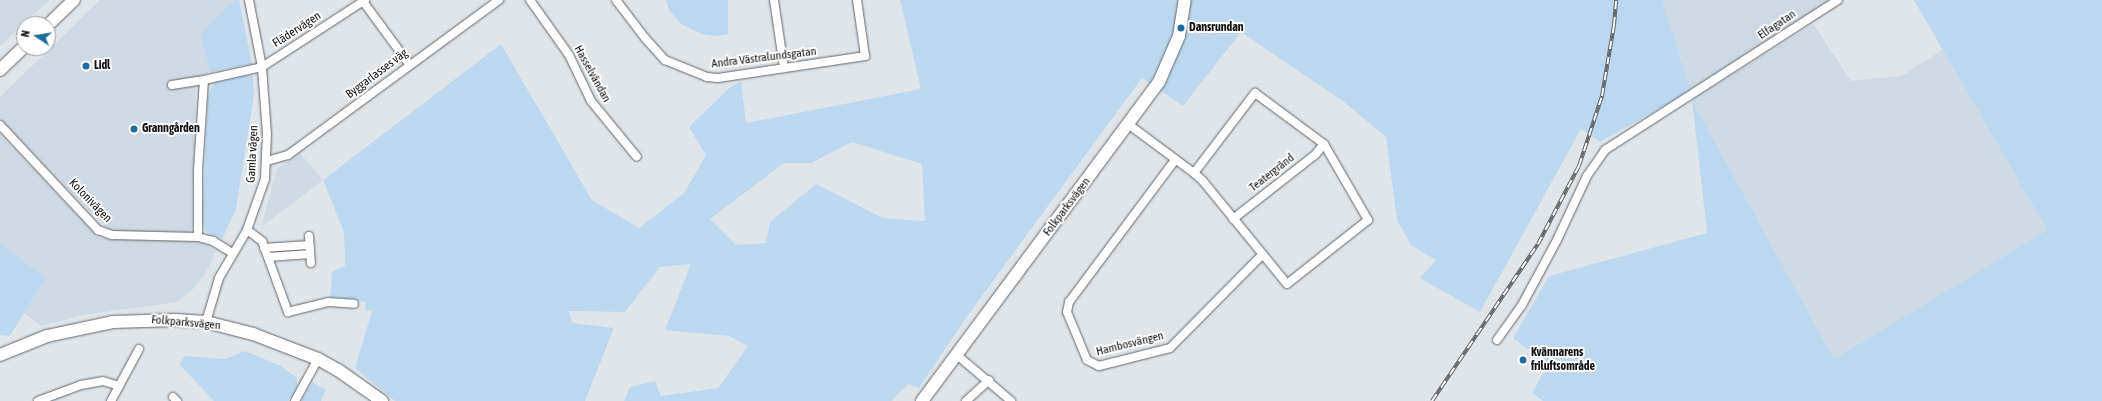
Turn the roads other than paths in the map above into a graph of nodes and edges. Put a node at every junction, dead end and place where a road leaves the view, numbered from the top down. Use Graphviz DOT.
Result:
graph roads {
  1 [pos="74,0"];
  2 [pos="249,0"];
  3 [pos="363,0"];
  4 [pos="499,0"];
  5 [pos="530,0"];
  6 [pos="616,0"];
  7 [pos="774,0"];
  8 [pos="857,0"];
  9 [pos="1185,0"];
  10 [pos="1838,0"];
  11 [pos="56,17"];
  12 [pos="16,55"];
  13 [pos="409,64"];
  14 [pos="262,67"];
  15 [pos="784,68"];
  16 [pos="0,70"];
  17 [pos="204,80"];
  18 [pos="172,85"];
  19 [pos="1128,124"];
  20 [pos="0,125"];
  21 [pos="1324,144"];
  22 [pos="637,157"];
  23 [pos="1175,160"];
  24 [pos="266,161"];
  25 [pos="1194,174"];
  26 [pos="1234,218"];
  27 [pos="247,230"];
  28 [pos="309,236"];
  29 [pos="198,237"];
  30 [pos="264,248"];
  31 [pos="310,250"];
  32 [pos="232,254"];
  33 [pos="1262,254"];
  34 [pos="268,258"];
  35 [pos="311,263"];
  36 [pos="354,304"];
  37 [pos="206,322"];
  38 [pos="1497,340"];
  39 [pos="140,348"];
  40 [pos="0,355"];
  41 [pos="957,355"];
  42 [pos="318,359"];
  43 [pos="989,380"];
  44 [pos="119,386"];
  45 [pos="38,401"];
  46 [pos="111,401"];
  47 [pos="295,401"];
  48 [pos="382,401"];
  49 [pos="922,401"];
  50 [pos="966,401"];
  51 [pos="1011,401"];
  1 -- 11 [label="main road"];
  2 -- 14 [label="street, Gamla vägen"];
  3 -- 13 [label="street"];
  3 -- 14 [label="street, Flädervägen"];
  4 -- 13 [label="street, Byggarlasses väg"];
  5 -- 22 [label="street, Hasselvändan"];
  6 -- 15 [label="street, Andra Västralundsgatan"];
  7 -- 15 [label="street"];
  8 -- 15 [label="street, Andra Västralundsgatan"];
  9 -- 19 [label="main road, Folkparksvägen"];
  10 -- 38 [label="street, Elfagatan"];
  12 -- 16 [label="main road"];
  13 -- 24 [label="street, Byggarlasses väg"];
  14 -- 17 [label="street"];
  14 -- 24 [label="street, Gamla vägen"];
  17 -- 18 [label="street"];
  17 -- 29 [label="street"];
  19 -- 23 [label="street"];
  19 -- 41 [label="main road, Folkparksvägen"];
  20 -- 29 [label="street, Kolonivägen"];
  21 -- 25 [label="street"];
  21 -- 26 [label="street, Teatergränd"];
  21 -- 33 [label="street"];
  23 -- 25 [label="street"];
  23 -- 33 [label="street, Hambosvängen"];
  24 -- 27 [label="street, Gamla vägen"];
  25 -- 26 [label="street"];
  26 -- 33 [label="street"];
  27 -- 30 [label="street"];
  27 -- 32 [label="street, Gamla vägen"];
  28 -- 31 [label="street"];
  29 -- 32 [label="street, Kolonivägen"];
  30 -- 31 [label="street"];
  30 -- 34 [label="street"];
  31 -- 34 [label="street"];
  31 -- 35 [label="street"];
  32 -- 37 [label="street, Gamla vägen"];
  34 -- 36 [label="street"];
  37 -- 40 [label="main road, Folkparksvägen"];
  37 -- 42 [label="main road, Folkparksvägen"];
  39 -- 44 [label="street"];
  41 -- 43 [label="street"];
  41 -- 49 [label="main road, Folkparksvägen"];
  42 -- 47 [label="street"];
  42 -- 48 [label="main road, Folkparksvägen"];
  43 -- 50 [label="street"];
  43 -- 51 [label="street"];
  44 -- 45 [label="street"];
  44 -- 46 [label="street"];
}
